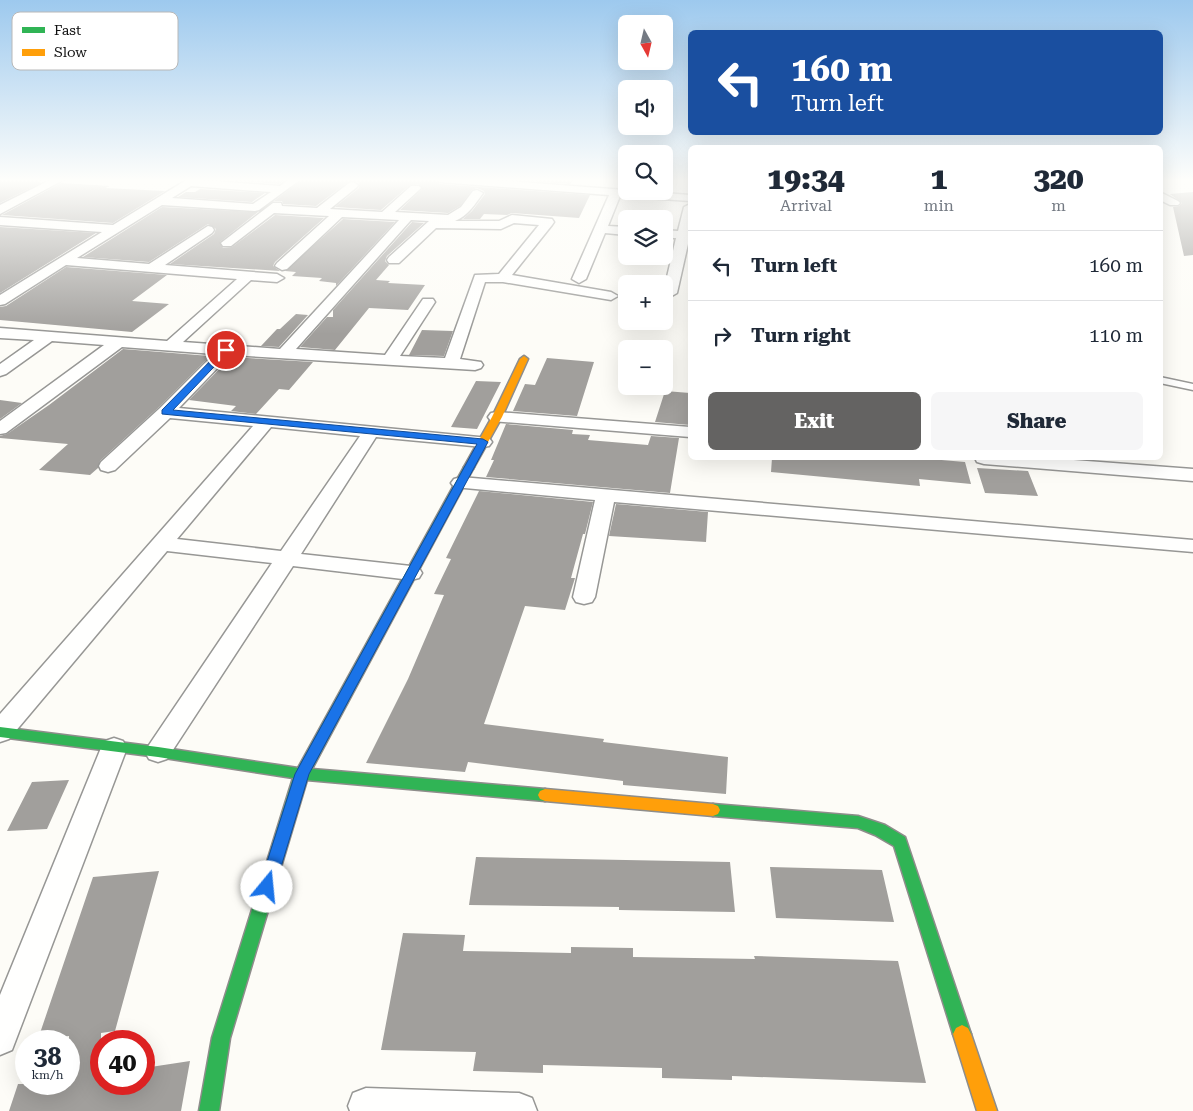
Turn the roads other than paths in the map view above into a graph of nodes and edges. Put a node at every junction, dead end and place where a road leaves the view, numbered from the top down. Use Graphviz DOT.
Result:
graph roads {
  1 [pos="112,231"];
  2 [pos="207,231"];
  3 [pos="243,231"];
  4 [pos="321,231"];
  5 [pos="395,231"];
  6 [pos="426,231"];
  7 [pos="542,231"];
  8 [pos="600,231"];
  9 [pos="685,231"];
  10 [pos="673,234"];
  11 [pos="684,235"];
  12 [pos="227,243"];
  13 [pos="394,260"];
  14 [pos="64,261"];
  15 [pos="152,268"];
  16 [pos="249,275"];
  17 [pos="502,278"];
  18 [pos="579,279"];
  19 [pos="673,281"];
  20 [pos="611,296"];
  21 [pos="0,301"];
  22 [pos="428,302"];
  23 [pos="0,333"];
  24 [pos="48,336"];
  25 [pos="119,342"];
  26 [pos="170,346"];
  27 [pos="226,350"];
  28 [pos="284,353"];
  29 [pos="524,359"];
  30 [pos="389,360"];
  31 [pos="451,363"];
  32 [pos="475,365"];
  33 [pos="0,371"];
  34 [pos="1163,381"];
  35 [pos="1193,387"];
  36 [pos="166,412"];
  37 [pos="497,417"];
  38 [pos="265,422"];
  39 [pos="0,429"];
  40 [pos="372,432"];
  41 [pos="688,432"];
  42 [pos="483,442"];
  43 [pos="1009,460"];
  44 [pos="108,466"];
  45 [pos="1193,475"];
  46 [pos="461,483"];
  47 [pos="606,495"];
  48 [pos="162,544"];
  49 [pos="1193,546"];
  50 [pos="288,560"];
  51 [pos="411,573"];
  52 [pos="584,598"];
  53 [pos="0,732"];
  54 [pos="114,748"];
  55 [pos="158,752"];
  56 [pos="302,774"];
  57 [pos="0,1038"];
  58 [pos="366,1106"];
  59 [pos="209,1111"];
  60 [pos="519,1111"];
  61 [pos="987,1111"];
  1 -- 14 [label="street"];
  2 -- 15 [label="street"];
  3 -- 12 [label="street"];
  4 -- 16 [label="street"];
  5 -- 28 [label="street"];
  6 -- 13 [label="street"];
  7 -- 17 [label="street"];
  8 -- 18 [label="street"];
  9 -- 11 [label="street"];
  10 -- 11 [label="street"];
  11 -- 19 [label="street"];
  14 -- 15 [label="street"];
  14 -- 21 [label="street"];
  15 -- 16 [label="street"];
  16 -- 26 [label="street"];
  17 -- 20 [label="street"];
  17 -- 31 [label="street"];
  22 -- 30 [label="street"];
  23 -- 24 [label="street"];
  24 -- 25 [label="street"];
  24 -- 33 [label="street"];
  25 -- 26 [label="street"];
  25 -- 39 [label="street"];
  26 -- 27 [label="street"];
  27 -- 28 [label="street"];
  27 -- 36 [label="street"];
  28 -- 30 [label="street"];
  29 -- 37 [label="street"];
  30 -- 31 [label="street"];
  31 -- 32 [label="street"];
  34 -- 35 [label="lane"];
  36 -- 38 [label="street"];
  36 -- 44 [label="street"];
  37 -- 41 [label="street"];
  37 -- 42 [label="street"];
  38 -- 40 [label="street"];
  38 -- 48 [label="street"];
  40 -- 42 [label="street"];
  40 -- 50 [label="street"];
  42 -- 46 [label="street"];
  43 -- 45 [label="street"];
  46 -- 47 [label="street"];
  46 -- 51 [label="street"];
  47 -- 49 [label="street"];
  47 -- 52 [label="street"];
  48 -- 50 [label="street"];
  48 -- 53 [label="street"];
  50 -- 51 [label="street"];
  50 -- 55 [label="street"];
  51 -- 56 [label="street"];
  53 -- 54 [label="street"];
  54 -- 55 [label="street"];
  54 -- 57 [label="street"];
  55 -- 56 [label="street"];
  56 -- 59 [label="street"];
  56 -- 61 [label="street"];
  58 -- 60 [label="street"];
}
